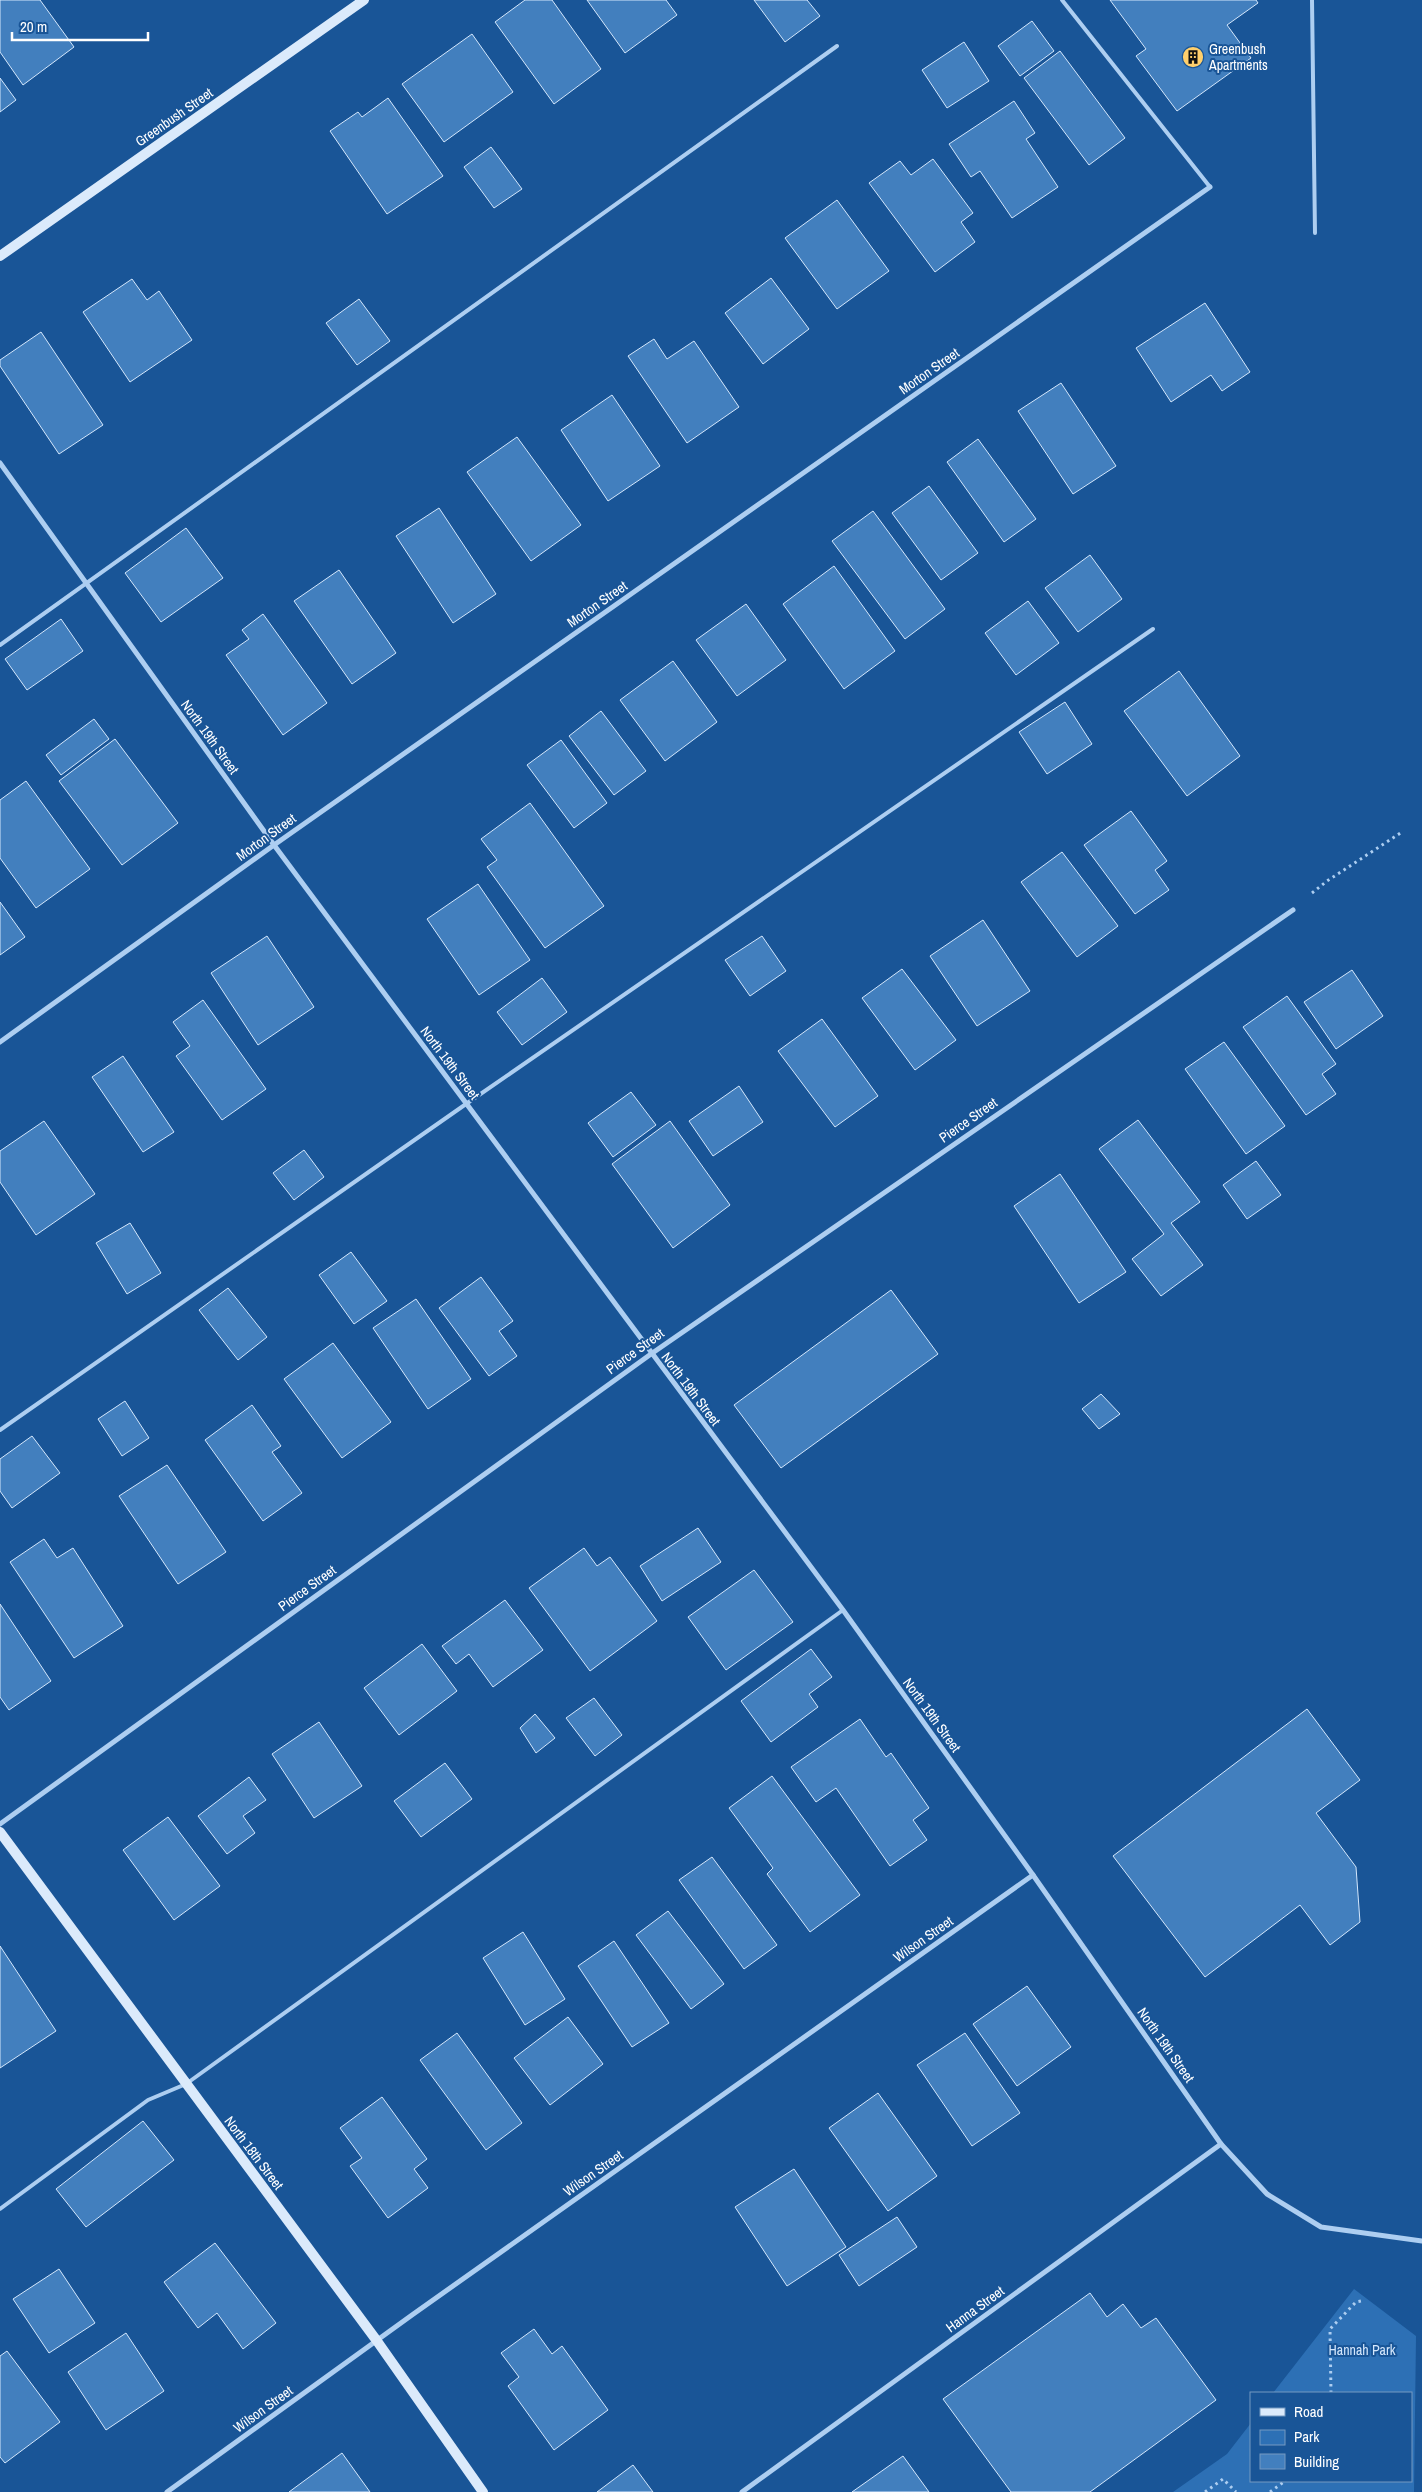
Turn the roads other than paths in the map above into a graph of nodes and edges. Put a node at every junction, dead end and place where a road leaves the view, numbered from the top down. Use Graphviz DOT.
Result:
graph roads {
  1 [pos="364,0"];
  2 [pos="1062,0"];
  3 [pos="1312,0"];
  4 [pos="837,46"];
  5 [pos="1210,187"];
  6 [pos="1315,233"];
  7 [pos="0,256"];
  8 [pos="0,463"];
  9 [pos="87,584"];
  10 [pos="1153,629"];
  11 [pos="0,645"];
  12 [pos="274,845"];
  13 [pos="1292,910"];
  14 [pos="0,1042"];
  15 [pos="466,1104"];
  16 [pos="651,1354"];
  17 [pos="0,1430"];
  18 [pos="843,1610"];
  19 [pos="0,1824"];
  20 [pos="0,1832"];
  21 [pos="1033,1875"];
  22 [pos="186,2084"];
  23 [pos="1221,2144"];
  24 [pos="0,2209"];
  25 [pos="1422,2241"];
  26 [pos="376,2341"];
  27 [pos="167,2492"];
  28 [pos="483,2492"];
  29 [pos="742,2492"];
  1 -- 7 [label="main road, Greenbush Street"];
  2 -- 5 [label="lane"];
  3 -- 6 [label="lane"];
  4 -- 9 [label="lane"];
  5 -- 12 [label="street, Morton Street"];
  8 -- 9 [label="street, North 19th Street"];
  9 -- 11 [label="lane"];
  9 -- 12 [label="street, North 19th Street"];
  10 -- 15 [label="lane"];
  12 -- 14 [label="street, Morton Street"];
  12 -- 15 [label="street, North 19th Street"];
  13 -- 16 [label="street, Pierce Street"];
  15 -- 16 [label="street, North 19th Street"];
  15 -- 17 [label="lane"];
  16 -- 18 [label="street, North 19th Street"];
  16 -- 19 [label="street, Pierce Street"];
  18 -- 21 [label="street, North 19th Street"];
  18 -- 22 [label="lane"];
  20 -- 22 [label="main road, North 18th Street"];
  21 -- 23 [label="street, North 19th Street"];
  21 -- 26 [label="street, Wilson Street"];
  22 -- 24 [label="lane"];
  22 -- 26 [label="main road, North 18th Street"];
  23 -- 25 [label="street, North 19th Street"];
  23 -- 29 [label="street, Hanna Street"];
  26 -- 27 [label="street, Wilson Street"];
  26 -- 28 [label="main road, North 18th Street"];
}
